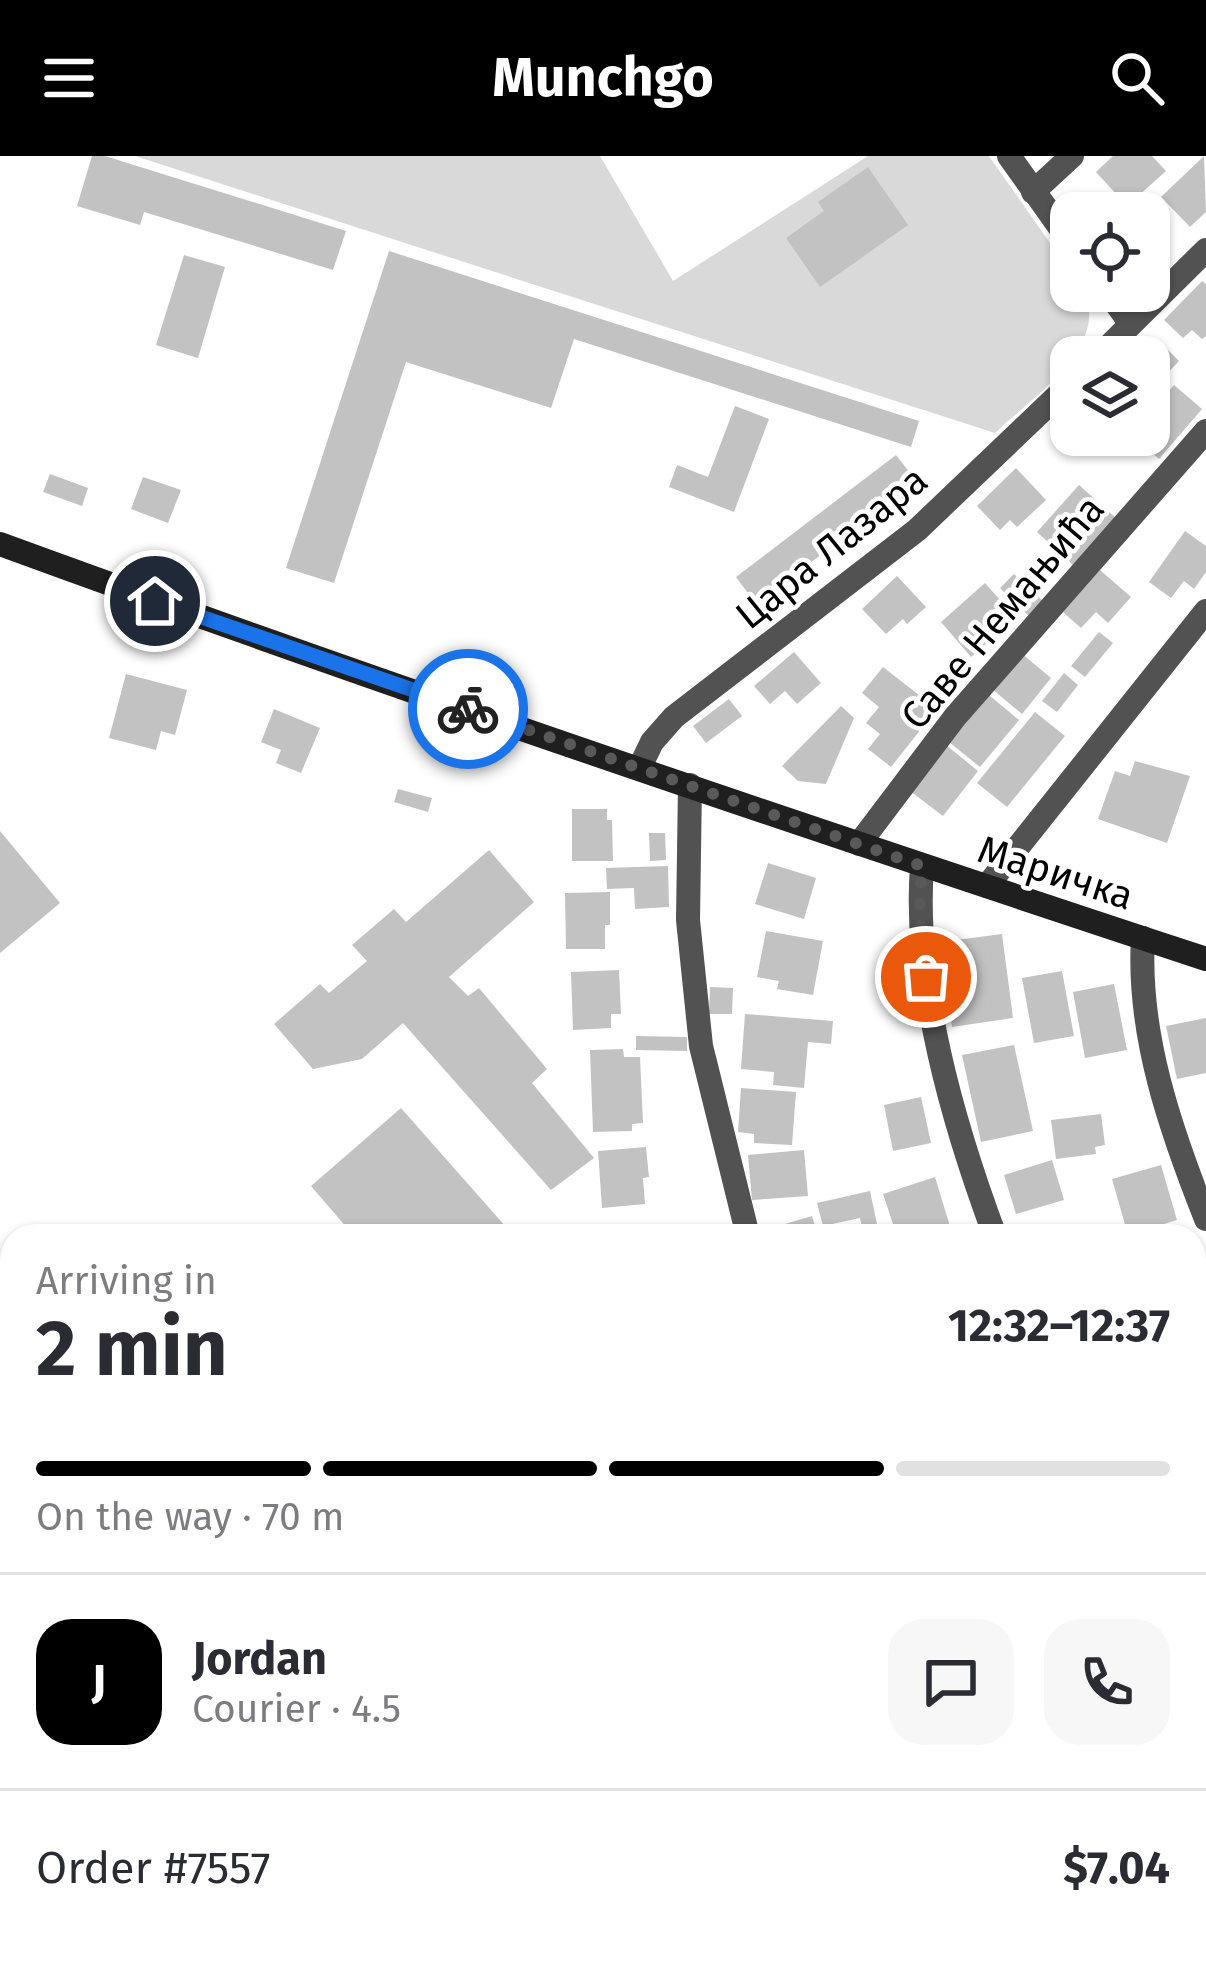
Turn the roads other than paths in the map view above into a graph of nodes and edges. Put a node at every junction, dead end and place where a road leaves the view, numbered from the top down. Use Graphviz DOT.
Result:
graph roads {
  1 [pos="1009,156"];
  2 [pos="1072,156"];
  3 [pos="1033,192"];
  4 [pos="1050,215"];
  5 [pos="1206,250"];
  6 [pos="1122,312"];
  7 [pos="1131,324"];
  8 [pos="1119,336"];
  9 [pos="1050,403"];
  10 [pos="1206,431"];
  11 [pos="0,544"];
  12 [pos="1206,611"];
  13 [pos="640,767"];
  14 [pos="690,785"];
  15 [pos="859,844"];
  16 [pos="922,866"];
  17 [pos="987,886"];
  18 [pos="1143,938"];
  19 [pos="1206,959"];
  20 [pos="1206,1219"];
  21 [pos="744,1224"];
  22 [pos="990,1224"];
  1 -- 3 [label="street"];
  2 -- 3 [label="street"];
  3 -- 4 [label="street"];
  5 -- 7 [label="street"];
  6 -- 7 [label="street"];
  7 -- 8 [label="street"];
  9 -- 13 [label="street, Цара Лазара"];
  10 -- 15 [label="street, Саве Немањића"];
  11 -- 13 [label="street, Маричка"];
  12 -- 17 [label="street"];
  13 -- 14 [label="street, Маричка"];
  14 -- 15 [label="street, Маричка"];
  14 -- 21 [label="street"];
  15 -- 16 [label="street, Маричка"];
  16 -- 17 [label="street, Маричка"];
  16 -- 22 [label="street"];
  17 -- 18 [label="street, Маричка"];
  18 -- 19 [label="street, Маричка"];
  18 -- 20 [label="street"];
}
